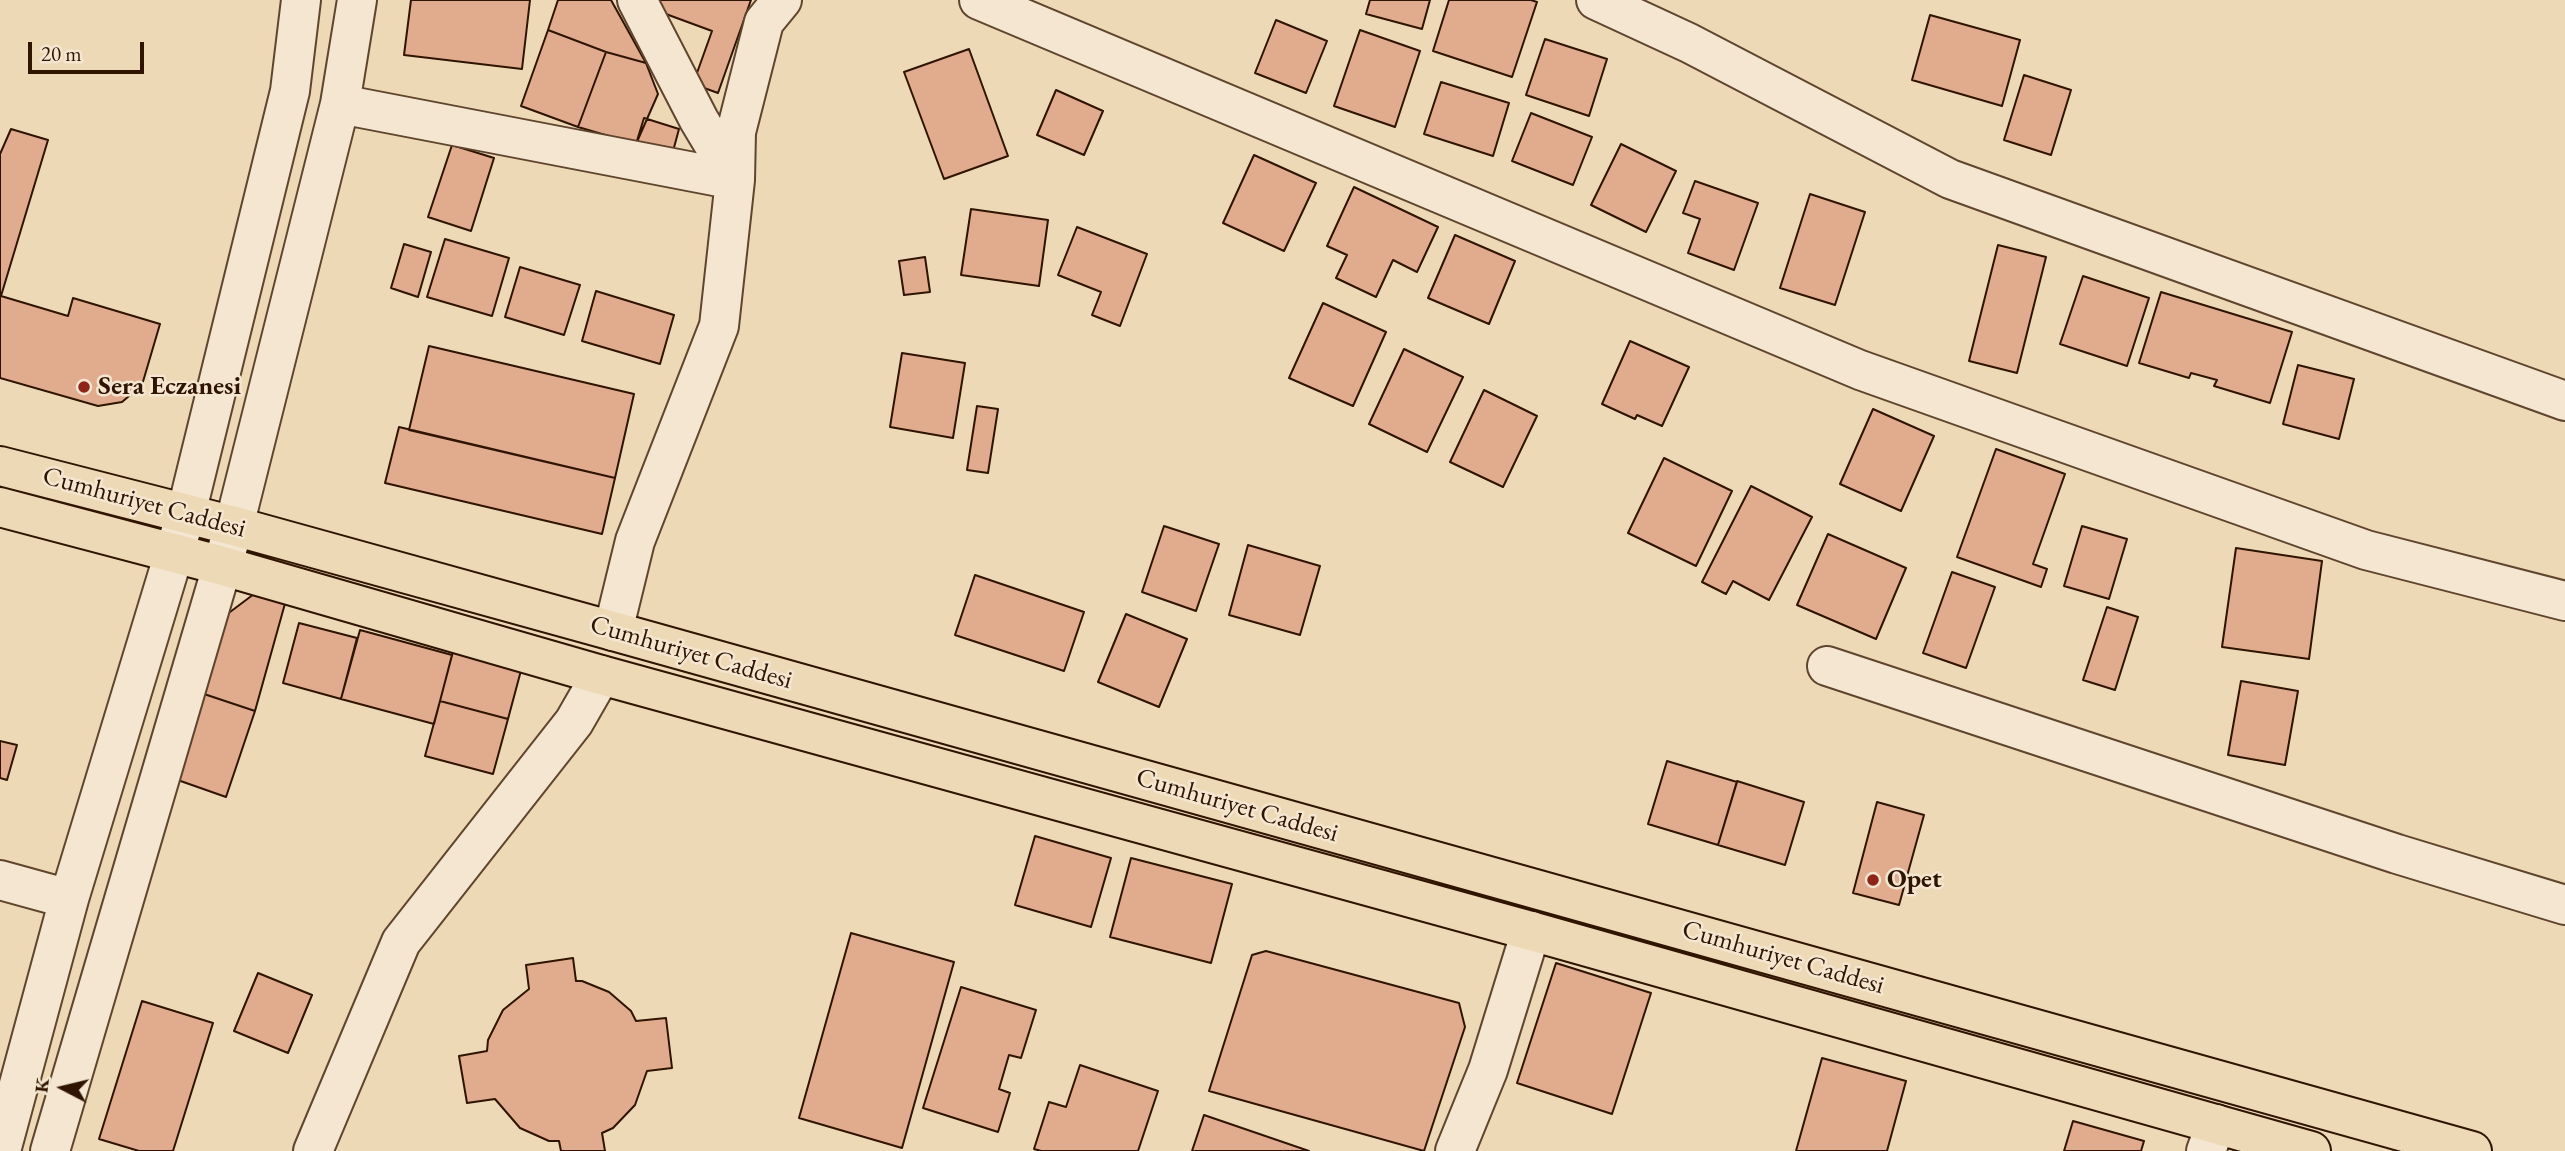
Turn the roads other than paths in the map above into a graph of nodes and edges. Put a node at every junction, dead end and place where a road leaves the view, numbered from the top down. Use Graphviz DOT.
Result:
graph roads {
  1 [pos="301,0"];
  2 [pos="357,0"];
  3 [pos="637,0"];
  4 [pos="782,0"];
  5 [pos="979,0"];
  6 [pos="1596,0"];
  7 [pos="340,104"];
  8 [pos="735,180"];
  9 [pos="2565,401"];
  10 [pos="0,466"];
  11 [pos="0,507"];
  12 [pos="186,514"];
  13 [pos="234,526"];
  14 [pos="174,554"];
  15 [pos="223,566"];
  16 [pos="2565,601"];
  17 [pos="612,631"];
  18 [pos="1827,666"];
  19 [pos="601,675"];
  20 [pos="0,880"];
  21 [pos="69,899"];
  22 [pos="2565,905"];
  23 [pos="1531,931"];
  24 [pos="2211,1138"];
  25 [pos="1,1151"];
  26 [pos="50,1151"];
  27 [pos="313,1151"];
  28 [pos="1455,1151"];
  29 [pos="2311,1151"];
  30 [pos="2472,1151"];
  1 -- 12 [label="street"];
  2 -- 7 [label="street"];
  3 -- 8 [label="street"];
  4 -- 8 [label="street"];
  5 -- 16 [label="street"];
  6 -- 9 [label="street"];
  7 -- 8 [label="street"];
  7 -- 13 [label="street"];
  8 -- 17 [label="street"];
  10 -- 12 [label="main road, Cumhuriyet Caddesi"];
  11 -- 14 [label="main road, Cumhuriyet Caddesi"];
  12 -- 13 [label="main road, Cumhuriyet Caddesi"];
  12 -- 14 [label="street"];
  13 -- 15 [label="street"];
  13 -- 17 [label="main road, Cumhuriyet Caddesi"];
  14 -- 15 [label="main road, Cumhuriyet Caddesi"];
  14 -- 21 [label="street"];
  15 -- 19 [label="main road, Cumhuriyet Caddesi"];
  15 -- 26 [label="street"];
  17 -- 30 [label="main road, Cumhuriyet Caddesi"];
  18 -- 22 [label="street"];
  19 -- 23 [label="main road, Cumhuriyet Caddesi"];
  19 -- 27 [label="street"];
  20 -- 21 [label="street"];
  21 -- 25 [label="street"];
  23 -- 24 [label="main road, Cumhuriyet Caddesi"];
  23 -- 28 [label="street"];
  24 -- 29 [label="main road, Cumhuriyet Caddesi"];
}
